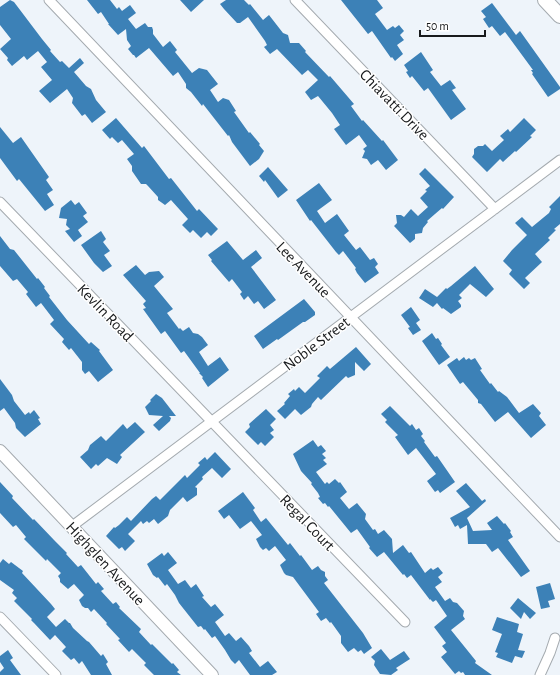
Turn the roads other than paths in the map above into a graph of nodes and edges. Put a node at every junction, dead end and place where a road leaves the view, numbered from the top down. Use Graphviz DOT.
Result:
graph roads {
  1 [pos="49,0"];
  2 [pos="295,0"];
  3 [pos="545,0"];
  4 [pos="560,16"];
  5 [pos="560,160"];
  6 [pos="0,202"];
  7 [pos="495,208"];
  8 [pos="350,317"];
  9 [pos="212,422"];
  10 [pos="0,451"];
  11 [pos="71,527"];
  12 [pos="560,537"];
  13 [pos="0,617"];
  14 [pos="405,622"];
  15 [pos="555,638"];
  16 [pos="56,675"];
  17 [pos="212,675"];
  18 [pos="540,675"];
  1 -- 8 [label="street, Lee Avenue"];
  2 -- 7 [label="street, Chiavatti Drive"];
  3 -- 4 [label="main road"];
  5 -- 7 [label="street, Noble Street"];
  6 -- 9 [label="street, Kevlin Road"];
  7 -- 8 [label="street, Noble Street"];
  8 -- 9 [label="street, Noble Street"];
  8 -- 12 [label="street, Lee Avenue"];
  9 -- 11 [label="street, Noble Street"];
  9 -- 14 [label="street, Regal Court"];
  10 -- 11 [label="street, Highglen Avenue"];
  11 -- 17 [label="street, Highglen Avenue"];
  13 -- 16 [label="street"];
  15 -- 18 [label="street"];
}
